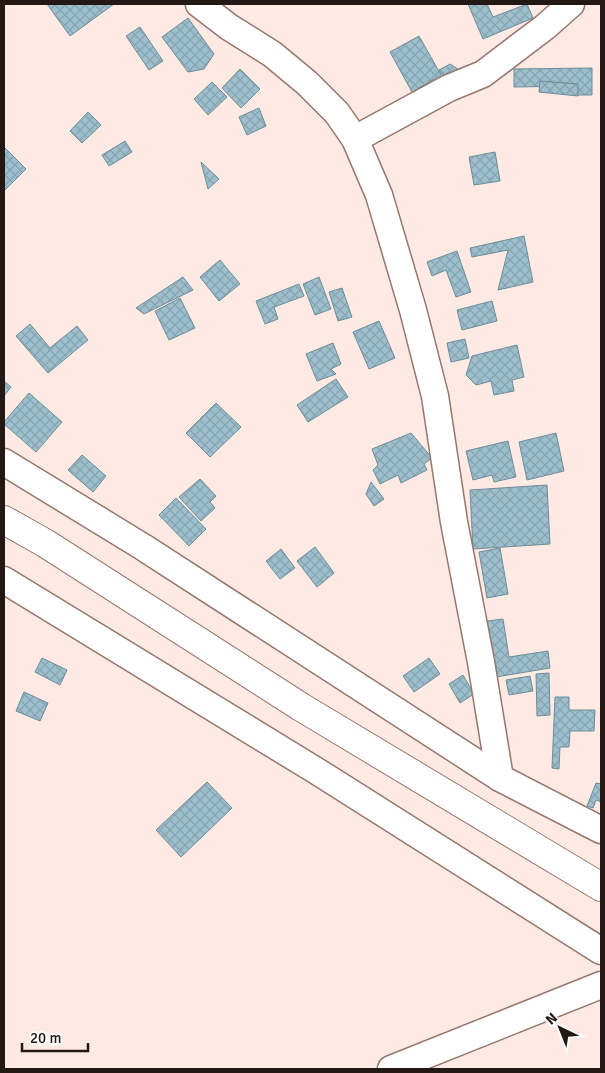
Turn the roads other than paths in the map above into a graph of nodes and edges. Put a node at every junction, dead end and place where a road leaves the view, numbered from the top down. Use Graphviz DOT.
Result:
graph roads {
  1 [pos="199,4"];
  2 [pos="571,4"];
  3 [pos="355,139"];
  4 [pos="4,462"];
  5 [pos="4,520"];
  6 [pos="4,580"];
  7 [pos="500,778"];
  8 [pos="601,830"];
  9 [pos="601,887"];
  10 [pos="601,951"];
  11 [pos="601,985"];
  12 [pos="390,1069"];
  1 -- 3 [label="street"];
  2 -- 3 [label="street"];
  3 -- 7 [label="street"];
  4 -- 7 [label="street"];
  5 -- 9 [label="highway"];
  6 -- 10 [label="street"];
  7 -- 8 [label="street"];
  11 -- 12 [label="street"];
}
